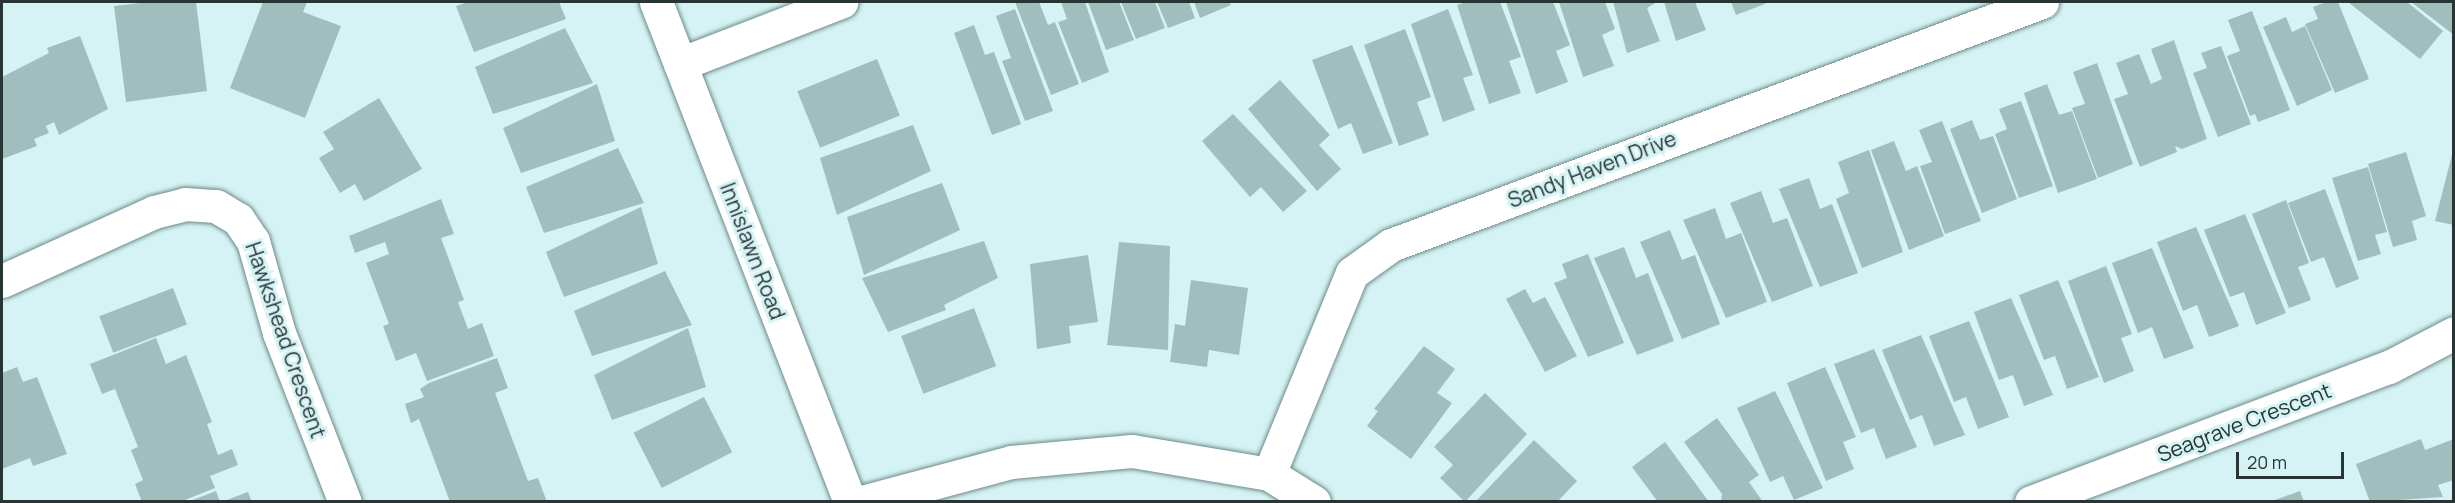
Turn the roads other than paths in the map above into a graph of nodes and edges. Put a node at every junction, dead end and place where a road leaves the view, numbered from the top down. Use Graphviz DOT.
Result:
graph roads {
  1 [pos="656,2"];
  2 [pos="841,2"];
  3 [pos="2042,2"];
  4 [pos="680,64"];
  5 [pos="2,281"];
  6 [pos="2454,333"];
  7 [pos="1269,474"];
  8 [pos="345,501"];
  9 [pos="850,501"];
  10 [pos="862,501"];
  11 [pos="1314,501"];
  12 [pos="2031,501"];
  1 -- 4 [label="street, Innislawn Road"];
  2 -- 4 [label="street"];
  3 -- 7 [label="street, Sandy Haven Drive"];
  4 -- 9 [label="street, Innislawn Road"];
  5 -- 8 [label="street, Hawkshead Crescent"];
  6 -- 12 [label="street, Seagrave Crescent"];
  7 -- 10 [label="street"];
  7 -- 11 [label="street"];
}
